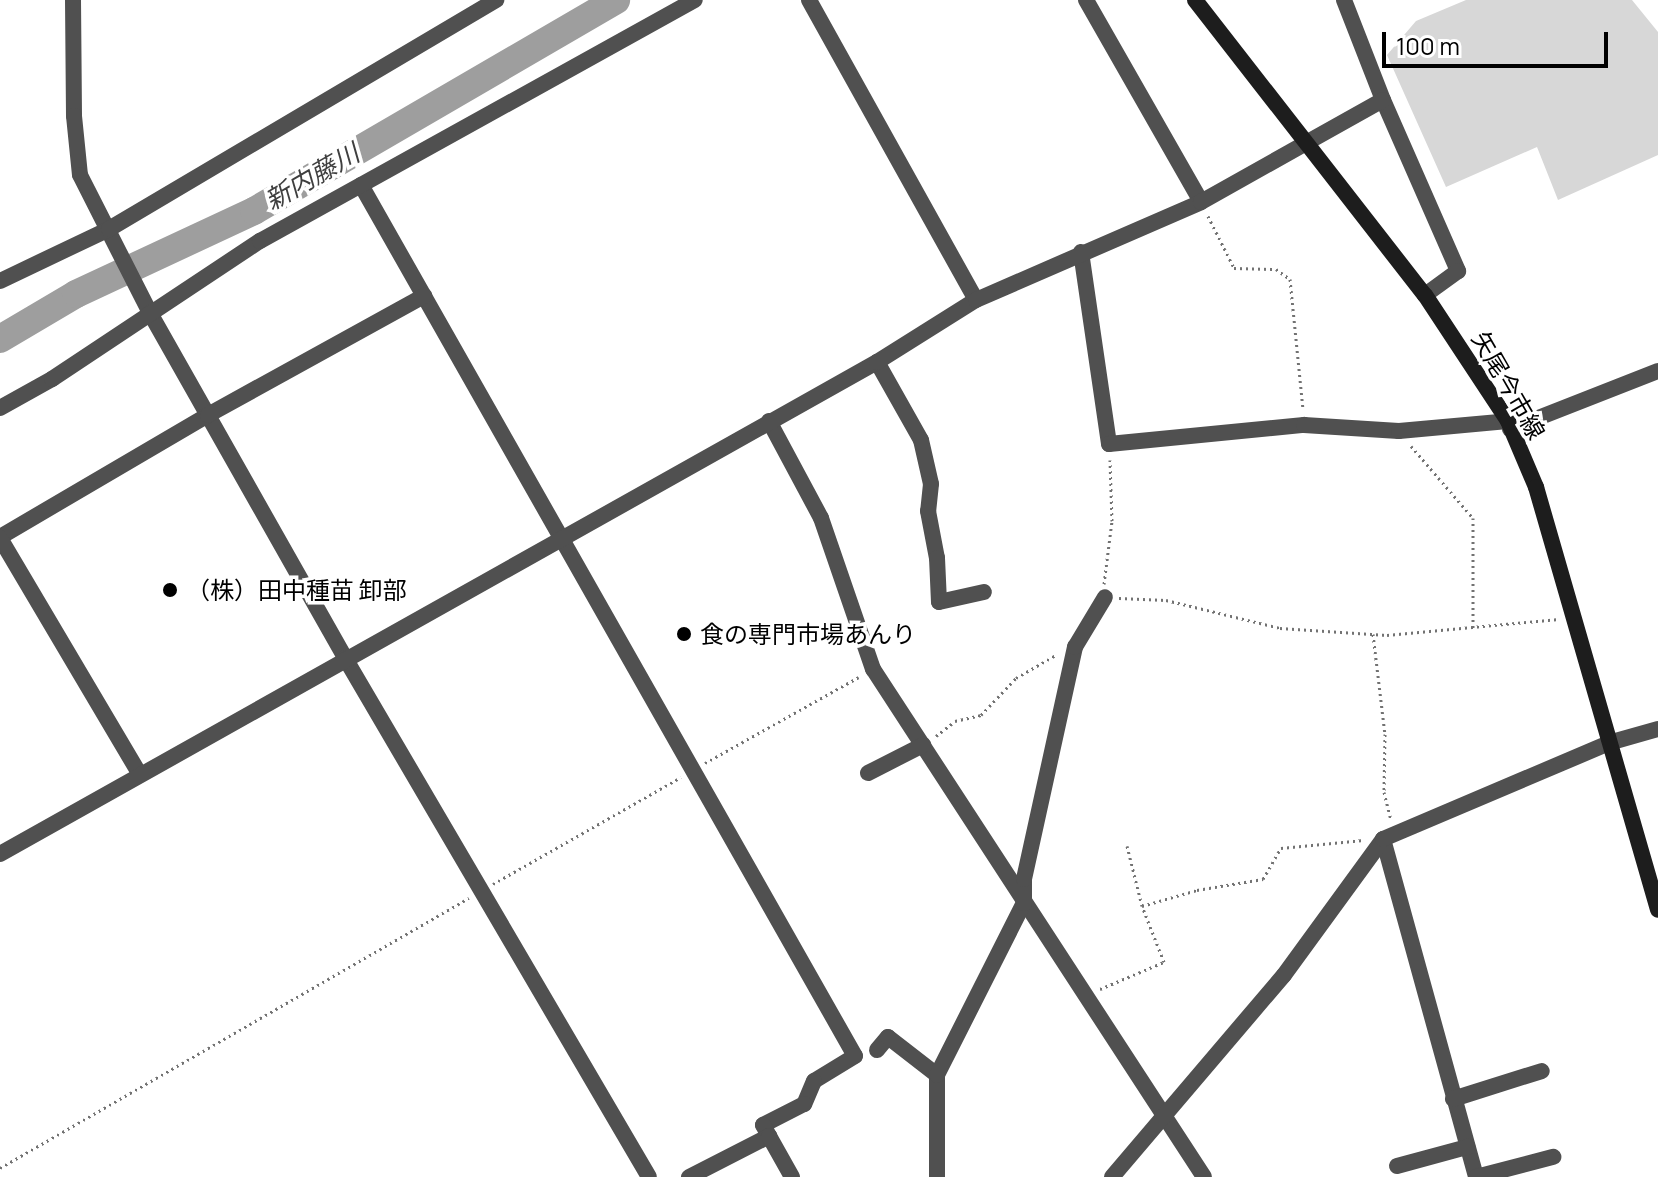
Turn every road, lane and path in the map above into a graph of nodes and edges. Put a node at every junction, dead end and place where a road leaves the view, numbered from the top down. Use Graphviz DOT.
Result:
graph roads {
  1 [pos="73,0"];
  2 [pos="496,0"];
  3 [pos="695,0"];
  4 [pos="809,0"];
  5 [pos="1086,0"];
  6 [pos="1195,0"];
  7 [pos="1344,0"];
  8 [pos="1383,100"];
  9 [pos="1306,143"];
  10 [pos="361,185"];
  11 [pos="1201,202"];
  12 [pos="112,237"];
  13 [pos="1081,252"];
  14 [pos="0,281"];
  15 [pos="1425,295"];
  16 [pos="424,296"];
  17 [pos="976,300"];
  18 [pos="148,308"];
  19 [pos="877,362"];
  20 [pos="1658,371"];
  21 [pos="0,408"];
  22 [pos="208,415"];
  23 [pos="769,421"];
  24 [pos="1304,425"];
  25 [pos="1509,425"];
  26 [pos="1399,431"];
  27 [pos="1109,444"];
  28 [pos="0,538"];
  29 [pos="561,538"];
  30 [pos="984,592"];
  31 [pos="1105,597"];
  32 [pos="1574,617"];
  33 [pos="1473,629"];
  34 [pos="1373,634"];
  35 [pos="1075,647"];
  36 [pos="345,658"];
  37 [pos="873,669"];
  38 [pos="1658,729"];
  39 [pos="1612,742"];
  40 [pos="923,745"];
  41 [pos="693,770"];
  42 [pos="868,773"];
  43 [pos="140,775"];
  44 [pos="1388,836"];
  45 [pos="1127,846"];
  46 [pos="0,854"];
  47 [pos="482,891"];
  48 [pos="1024,903"];
  49 [pos="1142,906"];
  50 [pos="1658,910"];
  51 [pos="1084,994"];
  52 [pos="877,1050"];
  53 [pos="1542,1071"];
  54 [pos="937,1075"];
  55 [pos="1453,1099"];
  56 [pos="1165,1116"];
  57 [pos="769,1136"];
  58 [pos="1467,1147"];
  59 [pos="1553,1157"];
  60 [pos="1397,1166"];
  61 [pos="0,1168"];
  62 [pos="649,1177"];
  63 [pos="689,1177"];
  64 [pos="792,1177"];
  65 [pos="937,1177"];
  66 [pos="1112,1177"];
  67 [pos="1204,1177"];
  68 [pos="1476,1177"];
  1 -- 12 [label="street"];
  2 -- 12 [label="street"];
  3 -- 10 [label="street"];
  4 -- 17 [label="street"];
  5 -- 11 [label="street"];
  6 -- 9 [label="main road, 矢尾今市線"];
  7 -- 8 [label="street"];
  8 -- 9 [label="street"];
  8 -- 15 [label="street"];
  9 -- 11 [label="street"];
  9 -- 15 [label="main road, 矢尾今市線"];
  10 -- 16 [label="street"];
  10 -- 18 [label="street"];
  11 -- 13 [label="street"];
  11 -- 24 [label="path"];
  12 -- 14 [label="street"];
  12 -- 18 [label="street"];
  13 -- 17 [label="street"];
  13 -- 27 [label="street"];
  15 -- 25 [label="main road, 矢尾今市線"];
  16 -- 22 [label="street"];
  16 -- 29 [label="street"];
  17 -- 19 [label="street"];
  18 -- 21 [label="street"];
  18 -- 22 [label="street"];
  19 -- 23 [label="street"];
  19 -- 30 [label="street"];
  20 -- 25 [label="street"];
  22 -- 28 [label="street"];
  22 -- 36 [label="street"];
  23 -- 29 [label="street"];
  23 -- 37 [label="street"];
  24 -- 26 [label="street"];
  24 -- 27 [label="street"];
  25 -- 26 [label="street"];
  25 -- 32 [label="main road, 矢尾今市線"];
  26 -- 33 [label="path"];
  27 -- 31 [label="path"];
  28 -- 43 [label="street"];
  29 -- 36 [label="street"];
  29 -- 41 [label="street"];
  31 -- 34 [label="path"];
  31 -- 35 [label="street"];
  32 -- 33 [label="path"];
  32 -- 39 [label="main road, 矢尾今市線"];
  33 -- 34 [label="path"];
  34 -- 44 [label="path"];
  35 -- 40 [label="path"];
  35 -- 48 [label="street"];
  36 -- 43 [label="street"];
  36 -- 47 [label="street"];
  37 -- 40 [label="street"];
  37 -- 41 [label="path"];
  38 -- 39 [label="street"];
  39 -- 44 [label="street"];
  39 -- 50 [label="main road, 矢尾今市線"];
  40 -- 42 [label="street"];
  40 -- 48 [label="street"];
  41 -- 47 [label="path"];
  41 -- 57 [label="street"];
  43 -- 46 [label="street"];
  44 -- 49 [label="path"];
  44 -- 55 [label="street"];
  44 -- 56 [label="street"];
  45 -- 49 [label="path"];
  47 -- 61 [label="path"];
  47 -- 62 [label="street"];
  48 -- 51 [label="street"];
  48 -- 54 [label="street"];
  49 -- 51 [label="path"];
  51 -- 56 [label="street"];
  52 -- 54 [label="street"];
  53 -- 55 [label="street"];
  54 -- 65 [label="street"];
  55 -- 58 [label="street"];
  56 -- 66 [label="street"];
  56 -- 67 [label="street"];
  57 -- 63 [label="street"];
  57 -- 64 [label="street"];
  58 -- 60 [label="street"];
  58 -- 68 [label="street"];
  59 -- 68 [label="street"];
}
